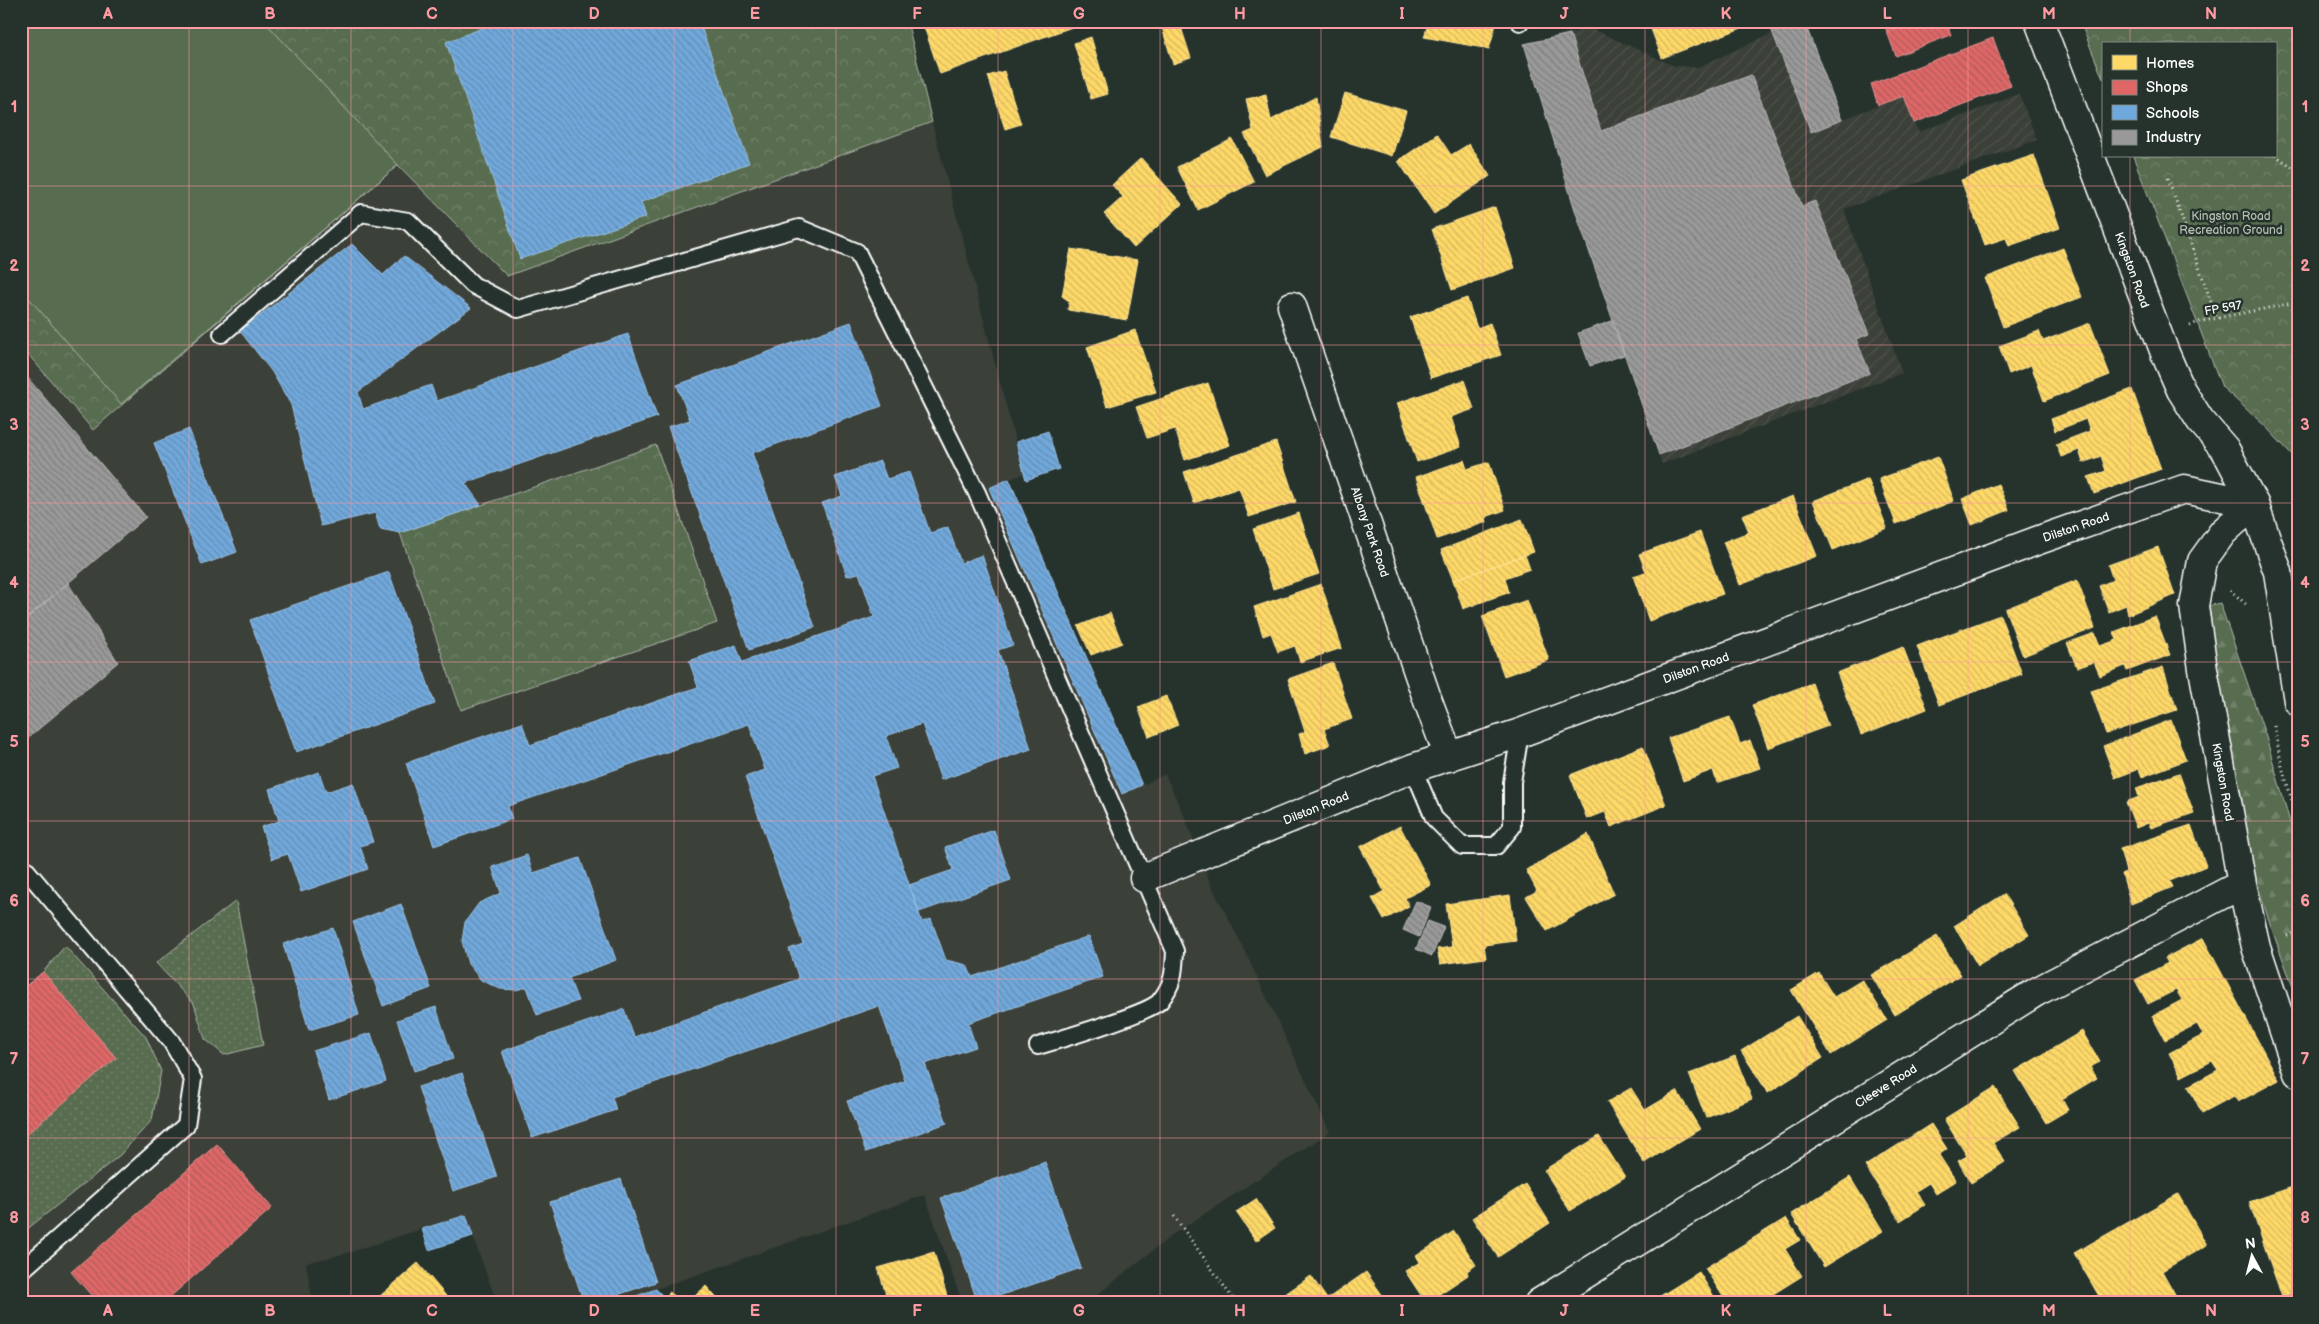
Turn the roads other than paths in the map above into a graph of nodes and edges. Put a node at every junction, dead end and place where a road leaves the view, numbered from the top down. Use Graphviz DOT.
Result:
graph roads {
  1 [pos="2039,21"];
  2 [pos="1292,306"];
  3 [pos="222,334"];
  4 [pos="2254,504"];
  5 [pos="2297,696"];
  6 [pos="1520,733"];
  7 [pos="1449,757"];
  8 [pos="1413,768"];
  9 [pos="21,864"];
  10 [pos="1144,878"];
  11 [pos="2242,884"];
  12 [pos="1038,1046"];
  13 [pos="2298,1073"];
  14 [pos="21,1271"];
  15 [pos="1539,1303"];
  1 -- 4 [label="street, Kingston Road"];
  2 -- 7 [label="street, Albany Park Road"];
  3 -- 10 [label="lane"];
  4 -- 5 [label="street, Kingston Road"];
  4 -- 6 [label="street, Dilston Road"];
  4 -- 11 [label="street, Kingston Road"];
  6 -- 7 [label="street, Dilston Road"];
  6 -- 8 [label="lane"];
  7 -- 8 [label="street, Dilston Road"];
  8 -- 10 [label="street, Dilston Road"];
  9 -- 14 [label="lane"];
  10 -- 12 [label="lane"];
  11 -- 13 [label="street, Kingston Road"];
  11 -- 15 [label="street, Cleeve Road"];
}
